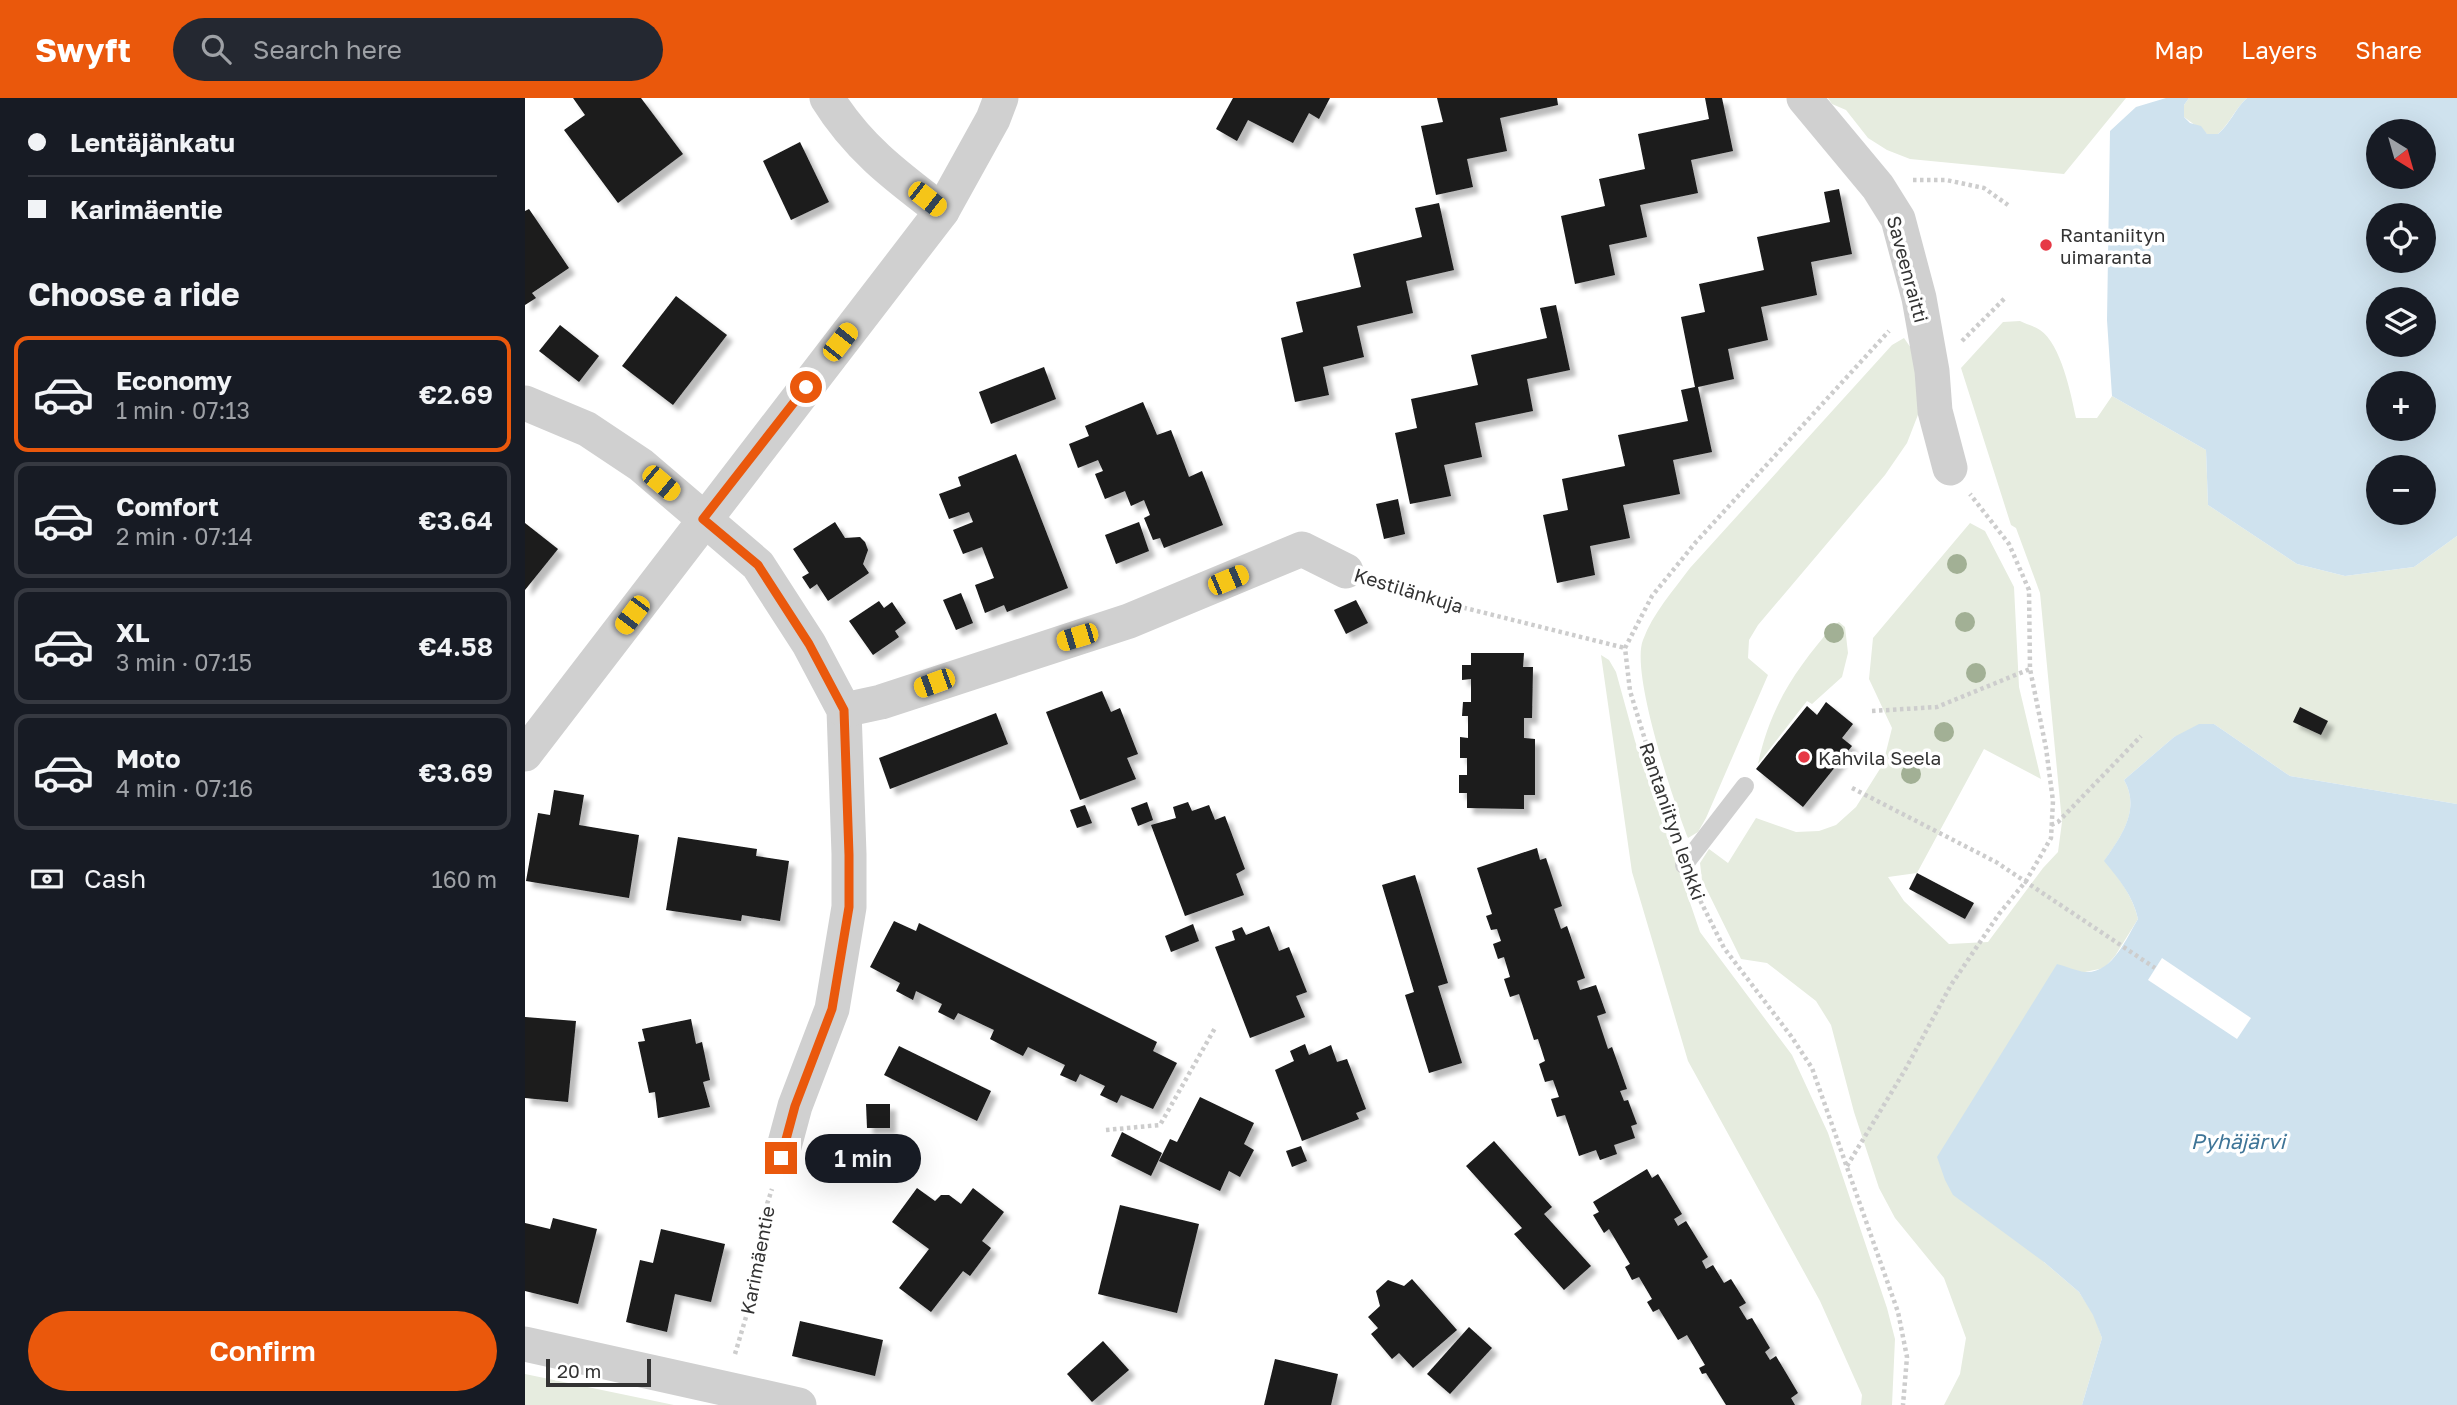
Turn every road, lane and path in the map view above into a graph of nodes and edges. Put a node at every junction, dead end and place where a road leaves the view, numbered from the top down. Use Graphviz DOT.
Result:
graph roads {
  1 [pos="827,98"];
  2 [pos="1001,98"];
  3 [pos="1804,98"];
  4 [pos="1878,187"];
  5 [pos="2008,205"];
  6 [pos="942,211"];
  7 [pos="2005,297"];
  8 [pos="1919,299"];
  9 [pos="1931,371"];
  10 [pos="525,402"];
  11 [pos="1950,468"];
  12 [pos="703,519"];
  13 [pos="1346,571"];
  14 [pos="1625,648"];
  15 [pos="2031,669"];
  16 [pos="844,710"];
  17 [pos="1872,711"];
  18 [pos="2141,736"];
  19 [pos="525,754"];
  20 [pos="1745,786"];
  21 [pos="1852,788"];
  22 [pos="2052,825"];
  23 [pos="1684,865"];
  24 [pos="2026,881"];
  25 [pos="2155,968"];
  26 [pos="1215,1028"];
  27 [pos="1106,1130"];
  28 [pos="781,1158"];
  29 [pos="1847,1166"];
  30 [pos="525,1344"];
  31 [pos="723,1387"];
  32 [pos="799,1405"];
  33 [pos="1903,1405"];
  1 -- 6 [label="street"];
  2 -- 6 [label="street"];
  3 -- 4 [label="street, Saveenraitti"];
  4 -- 5 [label="path"];
  4 -- 8 [label="street, Saveenraitti"];
  6 -- 12 [label="street"];
  7 -- 9 [label="path"];
  8 -- 9 [label="street, Saveenraitti"];
  8 -- 14 [label="path"];
  9 -- 11 [label="street, Saveenraitti"];
  10 -- 12 [label="street"];
  11 -- 15 [label="path"];
  12 -- 16 [label="street"];
  12 -- 19 [label="street"];
  13 -- 14 [label="path, Kestilänkuja"];
  13 -- 16 [label="street, Kestilänkuja"];
  14 -- 23 [label="path, Rantaniityn lenkki"];
  15 -- 17 [label="path"];
  15 -- 22 [label="path"];
  16 -- 28 [label="street"];
  18 -- 22 [label="path"];
  20 -- 23 [label="lane"];
  21 -- 24 [label="path"];
  22 -- 24 [label="path"];
  23 -- 29 [label="path, Rantaniityn lenkki"];
  24 -- 25 [label="path"];
  24 -- 29 [label="path"];
  26 -- 27 [label="path"];
  28 -- 31 [label="path, Karimäentie"];
  29 -- 33 [label="path, Rantaniityn lenkki"];
  30 -- 31 [label="street"];
  31 -- 32 [label="street"];
}
